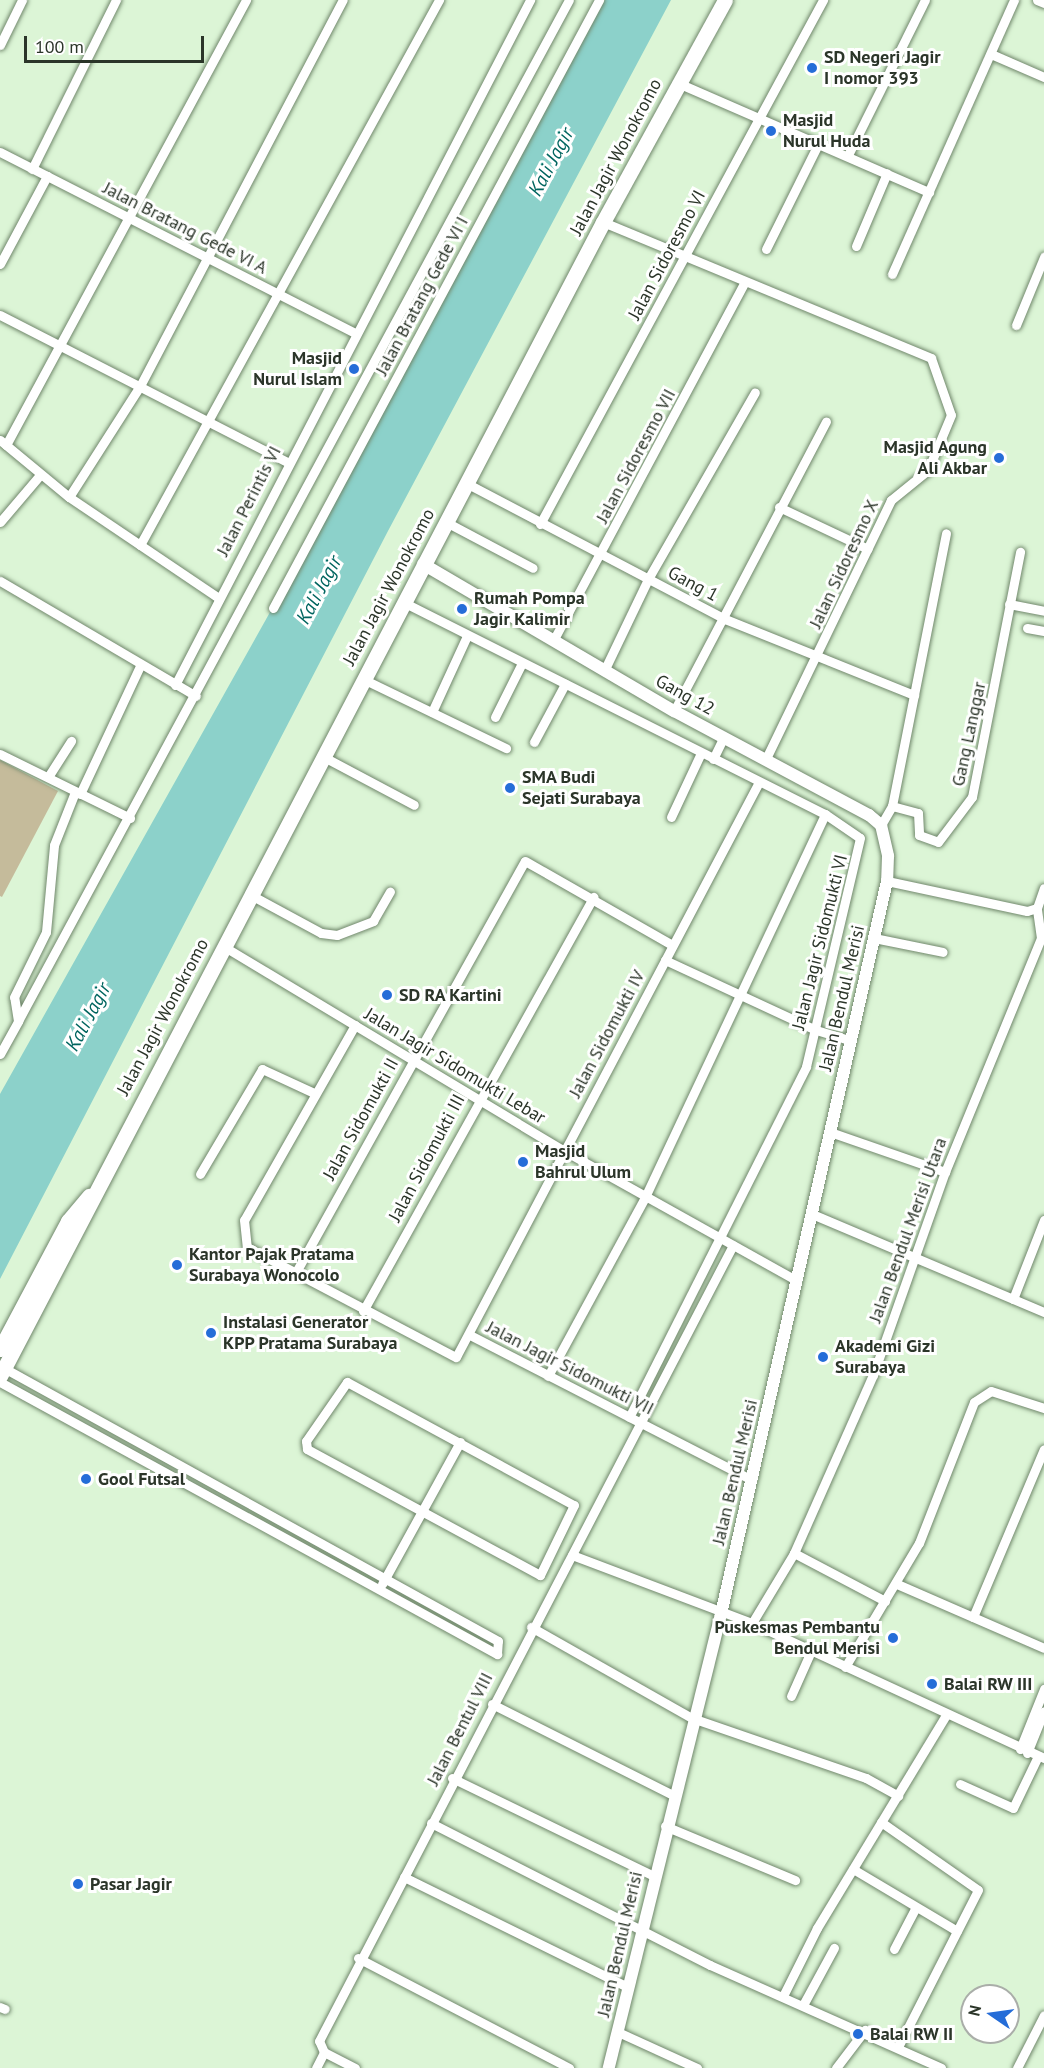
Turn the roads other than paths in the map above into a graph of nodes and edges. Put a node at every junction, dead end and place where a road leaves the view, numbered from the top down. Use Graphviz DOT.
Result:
graph roads {
  1 [pos="22,0"];
  2 [pos="116,0"];
  3 [pos="246,0"];
  4 [pos="343,0"];
  5 [pos="439,0"];
  6 [pos="530,0"];
  7 [pos="569,0"];
  8 [pos="599,0"];
  9 [pos="725,0"];
  10 [pos="823,0"];
  11 [pos="925,0"];
  12 [pos="1014,0"];
  13 [pos="1037,0"];
  14 [pos="1044,3"];
  15 [pos="0,45"];
  16 [pos="990,54"];
  17 [pos="1044,77"];
  18 [pos="678,83"];
  19 [pos="760,115"];
  20 [pos="819,142"];
  21 [pos="0,152"];
  22 [pos="848,155"];
  23 [pos="32,169"];
  24 [pos="887,173"];
  25 [pos="47,176"];
  26 [pos="929,192"];
  27 [pos="130,219"];
  28 [pos="603,222"];
  29 [pos="855,246"];
  30 [pos="766,249"];
  31 [pos="203,257"];
  32 [pos="1044,257"];
  33 [pos="685,259"];
  34 [pos="0,264"];
  35 [pos="892,274"];
  36 [pos="744,283"];
  37 [pos="279,294"];
  38 [pos="0,315"];
  39 [pos="1016,325"];
  40 [pos="356,333"];
  41 [pos="62,345"];
  42 [pos="140,386"];
  43 [pos="755,392"];
  44 [pos="213,421"];
  45 [pos="826,421"];
  46 [pos="3,442"];
  47 [pos="288,462"];
  48 [pos="40,475"];
  49 [pos="466,483"];
  50 [pos="69,497"];
  51 [pos="779,507"];
  52 [pos="0,522"];
  53 [pos="446,522"];
  54 [pos="540,524"];
  55 [pos="946,533"];
  56 [pos="140,545"];
  57 [pos="868,549"];
  58 [pos="1020,552"];
  59 [pos="602,556"];
  60 [pos="423,564"];
  61 [pos="533,568"];
  62 [pos="648,579"];
  63 [pos="0,581"];
  64 [pos="219,598"];
  65 [pos="403,602"];
  66 [pos="1009,604"];
  67 [pos="273,608"];
  68 [pos="1044,611"];
  69 [pos="725,619"];
  70 [pos="1027,628"];
  71 [pos="1044,631"];
  72 [pos="467,636"];
  73 [pos="553,641"];
  74 [pos="818,659"];
  75 [pos="522,663"];
  76 [pos="140,666"];
  77 [pos="604,671"];
  78 [pos="363,679"];
  79 [pos="565,684"];
  80 [pos="175,685"];
  81 [pos="914,695"];
  82 [pos="196,696"];
  83 [pos="674,711"];
  84 [pos="432,712"];
  85 [pos="495,717"];
  86 [pos="724,736"];
  87 [pos="70,741"];
  88 [pos="534,742"];
  89 [pos="506,748"];
  90 [pos="701,753"];
  91 [pos="0,754"];
  92 [pos="322,756"];
  93 [pos="713,759"];
  94 [pos="766,759"];
  95 [pos="48,777"];
  96 [pos="759,782"];
  97 [pos="77,793"];
  98 [pos="414,805"];
  99 [pos="892,806"];
  100 [pos="825,814"];
  101 [pos="671,817"];
  102 [pos="130,818"];
  103 [pos="881,825"];
  104 [pos="887,881"];
  105 [pos="1044,888"];
  106 [pos="390,892"];
  107 [pos="249,894"];
  108 [pos="592,897"];
  109 [pos="1037,908"];
  110 [pos="874,938"];
  111 [pos="672,945"];
  112 [pos="223,946"];
  113 [pos="943,952"];
  114 [pos="665,960"];
  115 [pos="742,993"];
  116 [pos="18,1021"];
  117 [pos="355,1025"];
  118 [pos="821,1032"];
  119 [pos="851,1041"];
  120 [pos="0,1054"];
  121 [pos="413,1058"];
  122 [pos="314,1093"];
  123 [pos="479,1096"];
  124 [pos="831,1132"];
  125 [pos="563,1150"];
  126 [pos="945,1172"];
  127 [pos="200,1174"];
  128 [pos="92,1194"];
  129 [pos="645,1197"];
  130 [pos="812,1214"];
  131 [pos="1044,1220"];
  132 [pos="727,1242"];
  133 [pos="913,1260"];
  134 [pos="296,1272"];
  135 [pos="797,1281"];
  136 [pos="1013,1299"];
  137 [pos="363,1311"];
  138 [pos="1044,1312"];
  139 [pos="470,1335"];
  140 [pos="0,1349"];
  141 [pos="1,1373"];
  142 [pos="548,1376"];
  143 [pos="1044,1408"];
  144 [pos="637,1421"];
  145 [pos="460,1442"];
  146 [pos="1044,1449"];
  147 [pos="752,1480"];
  148 [pos="423,1512"];
  149 [pos="794,1553"];
  150 [pos="572,1555"];
  151 [pos="385,1579"];
  152 [pos="897,1584"];
  153 [pos="379,1588"];
  154 [pos="885,1601"];
  155 [pos="721,1614"];
  156 [pos="973,1617"];
  157 [pos="752,1623"];
  158 [pos="531,1627"];
  159 [pos="1044,1648"];
  160 [pos="811,1651"];
  161 [pos="845,1667"];
  162 [pos="1044,1689"];
  163 [pos="791,1696"];
  164 [pos="492,1704"];
  165 [pos="1044,1711"];
  166 [pos="945,1717"];
  167 [pos="692,1718"];
  168 [pos="1023,1751"];
  169 [pos="1041,1757"];
  170 [pos="452,1778"];
  171 [pos="960,1784"];
  172 [pos="672,1795"];
  173 [pos="898,1796"];
  174 [pos="881,1822"];
  175 [pos="431,1823"];
  176 [pos="665,1826"];
  177 [pos="853,1869"];
  178 [pos="404,1876"];
  179 [pos="654,1876"];
  180 [pos="795,1880"];
  181 [pos="916,1907"];
  182 [pos="641,1928"];
  183 [pos="957,1931"];
  184 [pos="834,1947"];
  185 [pos="894,1948"];
  186 [pos="358,1958"];
  187 [pos="628,1987"];
  188 [pos="783,1996"];
  189 [pos="804,2006"];
  190 [pos="1044,2015"];
  191 [pos="865,2030"];
  192 [pos="618,2032"];
  193 [pos="899,2044"];
  194 [pos="324,2052"];
  195 [pos="316,2068"];
  196 [pos="355,2068"];
  197 [pos="569,2068"];
  198 [pos="609,2068"];
  199 [pos="697,2068"];
  200 [pos="836,2068"];
  201 [pos="941,2068"];
  202 [pos="1017,2068"];
  1 -- 15 [label="street"];
  2 -- 23 [label="street"];
  3 -- 27 [label="street"];
  4 -- 31 [label="street"];
  5 -- 37 [label="street"];
  6 -- 40 [label="street, Jalan Perintis VI"];
  7 -- 82 [label="street"];
  8 -- 67 [label="street, Jalan Bratang Gede VI I"];
  9 -- 18 [label="main road, Jalan Jagir Wonokromo"];
  10 -- 19 [label="street, Jalan Sidoresmo VI"];
  11 -- 22 [label="street"];
  12 -- 16 [label="street"];
  13 -- 14 [label="street"];
  16 -- 17 [label="street"];
  16 -- 26 [label="street"];
  18 -- 19 [label="street"];
  18 -- 28 [label="main road, Jalan Jagir Wonokromo"];
  19 -- 20 [label="street"];
  19 -- 33 [label="street, Jalan Sidoresmo VI"];
  20 -- 22 [label="street"];
  20 -- 30 [label="street"];
  21 -- 23 [label="street, Jalan Bratang Gede VI A"];
  22 -- 24 [label="street"];
  23 -- 25 [label="street, Jalan Bratang Gede VI A"];
  24 -- 26 [label="street"];
  24 -- 29 [label="street"];
  25 -- 27 [label="street, Jalan Bratang Gede VI A"];
  25 -- 34 [label="street"];
  26 -- 35 [label="street"];
  27 -- 31 [label="street, Jalan Bratang Gede VI A"];
  27 -- 41 [label="street"];
  28 -- 33 [label="street"];
  28 -- 49 [label="main road, Jalan Jagir Wonokromo"];
  31 -- 37 [label="street, Jalan Bratang Gede VI A"];
  31 -- 42 [label="street"];
  32 -- 39 [label="street"];
  33 -- 36 [label="street"];
  33 -- 54 [label="street, Jalan Sidoresmo VI"];
  36 -- 57 [label="street, Jalan Sidoresmo X"];
  36 -- 59 [label="street, Jalan Sidoresmo VII"];
  37 -- 40 [label="street, Jalan Bratang Gede VI A"];
  37 -- 44 [label="street"];
  38 -- 41 [label="street"];
  40 -- 47 [label="street, Jalan Perintis VI"];
  41 -- 42 [label="street"];
  41 -- 46 [label="street"];
  42 -- 44 [label="street"];
  42 -- 50 [label="street"];
  43 -- 62 [label="street"];
  44 -- 47 [label="street"];
  44 -- 56 [label="street"];
  45 -- 51 [label="street"];
  46 -- 48 [label="street"];
  47 -- 64 [label="street, Jalan Perintis VI"];
  48 -- 50 [label="street"];
  48 -- 52 [label="street"];
  49 -- 53 [label="main road, Jalan Jagir Wonokromo"];
  49 -- 54 [label="street, Gang 1"];
  50 -- 56 [label="street"];
  51 -- 57 [label="street"];
  51 -- 69 [label="street"];
  53 -- 60 [label="main road, Jalan Jagir Wonokromo"];
  53 -- 61 [label="street"];
  54 -- 59 [label="street, Gang 1"];
  55 -- 81 [label="street"];
  56 -- 64 [label="street"];
  57 -- 74 [label="street, Jalan Sidoresmo X"];
  58 -- 66 [label="street, Gang Langgar"];
  59 -- 62 [label="street, Gang 1"];
  59 -- 73 [label="street, Jalan Sidoresmo VII"];
  60 -- 65 [label="main road, Jalan Jagir Wonokromo"];
  60 -- 73 [label="street, Gang 12"];
  62 -- 69 [label="street, Gang 1"];
  62 -- 77 [label="street"];
  63 -- 76 [label="street"];
  64 -- 80 [label="street, Jalan Perintis VI"];
  65 -- 72 [label="street, Jalan Jagir Sidomukti VI"];
  65 -- 78 [label="main road, Jalan Jagir Wonokromo"];
  66 -- 68 [label="street"];
  66 -- 99 [label="street, Gang Langgar"];
  69 -- 74 [label="street, Gang 1"];
  69 -- 83 [label="street"];
  70 -- 71 [label="street"];
  72 -- 75 [label="street, Jalan Jagir Sidomukti VI"];
  72 -- 84 [label="street"];
  73 -- 77 [label="street, Gang 12"];
  74 -- 81 [label="street, Gang 1"];
  74 -- 94 [label="street, Jalan Sidoresmo X"];
  75 -- 79 [label="street, Jalan Jagir Sidomukti VI"];
  75 -- 85 [label="street"];
  76 -- 80 [label="street"];
  76 -- 97 [label="street"];
  77 -- 83 [label="street, Gang 12"];
  78 -- 84 [label="street"];
  78 -- 92 [label="main road, Jalan Jagir Wonokromo"];
  79 -- 88 [label="street"];
  79 -- 90 [label="street, Jalan Jagir Sidomukti VI"];
  80 -- 82 [label="street"];
  81 -- 99 [label="street"];
  82 -- 102 [label="street"];
  83 -- 86 [label="street, Gang 12"];
  84 -- 89 [label="street"];
  86 -- 93 [label="street"];
  86 -- 94 [label="street, Gang 12"];
  87 -- 95 [label="street"];
  90 -- 93 [label="street, Jalan Jagir Sidomukti VI"];
  90 -- 101 [label="street"];
  91 -- 95 [label="street"];
  92 -- 98 [label="street"];
  92 -- 107 [label="main road, Jalan Jagir Wonokromo"];
  93 -- 96 [label="street, Jalan Jagir Sidomukti VI"];
  94 -- 103 [label="street, Gang 12"];
  95 -- 97 [label="street"];
  96 -- 100 [label="street, Jalan Jagir Sidomukti VI"];
  96 -- 111 [label="street, Jalan Sidomukti IV"];
  97 -- 102 [label="street"];
  97 -- 116 [label="street"];
  99 -- 103 [label="street"];
  100 -- 115 [label="street"];
  100 -- 118 [label="street, Jalan Jagir Sidomukti VI"];
  102 -- 116 [label="street"];
  103 -- 104 [label="street"];
  104 -- 109 [label="street"];
  104 -- 110 [label="street, Jalan Bendul Merisi"];
  105 -- 109 [label="street"];
  106 -- 107 [label="street"];
  107 -- 112 [label="main road, Jalan Jagir Wonokromo"];
  108 -- 111 [label="street"];
  108 -- 121 [label="street, Jalan Sidomukti II"];
  108 -- 123 [label="street, Jalan Sidomukti III"];
  109 -- 126 [label="street, Jalan Bendul Merisi Utara"];
  110 -- 113 [label="street"];
  110 -- 119 [label="street, Jalan Bendul Merisi"];
  111 -- 114 [label="street, Jalan Sidomukti IV"];
  112 -- 117 [label="street, Jalan Jagir Sidomukti Lebar"];
  112 -- 128 [label="main road, Jalan Jagir Wonokromo"];
  114 -- 115 [label="street"];
  114 -- 125 [label="street, Jalan Sidomukti IV"];
  115 -- 118 [label="street"];
  115 -- 129 [label="street"];
  116 -- 120 [label="street"];
  117 -- 121 [label="street, Jalan Jagir Sidomukti Lebar"];
  117 -- 122 [label="street"];
  118 -- 119 [label="street"];
  118 -- 132 [label="street, Jalan Jagir Sidomukti VI"];
  119 -- 124 [label="street, Jalan Bendul Merisi"];
  121 -- 123 [label="street, Jalan Jagir Sidomukti Lebar"];
  121 -- 134 [label="street, Jalan Sidomukti II"];
  122 -- 127 [label="street"];
  122 -- 134 [label="street, Jalan Jagir Sidomukti VII"];
  123 -- 125 [label="street, Jalan Jagir Sidomukti Lebar"];
  123 -- 137 [label="street, Jalan Sidomukti III"];
  124 -- 126 [label="street"];
  124 -- 130 [label="street, Jalan Bendul Merisi"];
  125 -- 129 [label="street, Jalan Jagir Sidomukti Lebar"];
  125 -- 139 [label="street, Jalan Sidomukti IV"];
  126 -- 133 [label="street, Jalan Bendul Merisi Utara"];
  128 -- 140 [label="main road, Jalan Jagir Wonokromo"];
  128 -- 141 [label="main road, Jalan Jagir Wonokromo"];
  129 -- 132 [label="street, Jalan Jagir Sidomukti Lebar"];
  129 -- 142 [label="street"];
  130 -- 133 [label="street"];
  130 -- 135 [label="street, Jalan Bendul Merisi"];
  131 -- 136 [label="street"];
  132 -- 135 [label="street, Jalan Jagir Sidomukti Lebar"];
  132 -- 144 [label="street"];
  132 -- 144 [label="street, Jalan Jagir Sidomukti VI"];
  133 -- 136 [label="street"];
  133 -- 149 [label="street, Jalan Bendul Merisi Utara"];
  134 -- 137 [label="street, Jalan Jagir Sidomukti VII"];
  135 -- 147 [label="street, Jalan Bendul Merisi"];
  136 -- 138 [label="street"];
  137 -- 139 [label="street, Jalan Jagir Sidomukti VII"];
  139 -- 142 [label="street, Jalan Jagir Sidomukti VII"];
  141 -- 151 [label="street"];
  141 -- 153 [label="street"];
  142 -- 144 [label="street, Jalan Jagir Sidomukti VII"];
  143 -- 152 [label="street"];
  144 -- 147 [label="street, Jalan Jagir Sidomukti VII"];
  144 -- 150 [label="street, Jalan Bentul VIII"];
  145 -- 148 [label="street"];
  145 -- 148 [label="street"];
  145 -- 148 [label="street"];
  146 -- 156 [label="street"];
  147 -- 155 [label="street, Jalan Bendul Merisi"];
  148 -- 151 [label="street"];
  149 -- 154 [label="street"];
  149 -- 157 [label="street, Jalan Bendul Merisi Utara"];
  150 -- 155 [label="street"];
  150 -- 158 [label="street, Jalan Bentul VIII"];
  151 -- 153 [label="street"];
  151 -- 153 [label="street"];
  152 -- 154 [label="street"];
  152 -- 156 [label="street"];
  154 -- 161 [label="street"];
  155 -- 157 [label="street"];
  155 -- 167 [label="street, Jalan Bendul Merisi"];
  156 -- 159 [label="street"];
  157 -- 160 [label="street"];
  158 -- 164 [label="street, Jalan Bentul VIII"];
  158 -- 167 [label="street"];
  160 -- 161 [label="street"];
  160 -- 163 [label="street"];
  161 -- 166 [label="street"];
  162 -- 168 [label="street"];
  164 -- 170 [label="street, Jalan Bentul VIII"];
  164 -- 172 [label="street"];
  165 -- 168 [label="street"];
  166 -- 168 [label="street"];
  166 -- 173 [label="street"];
  167 -- 172 [label="street, Jalan Bendul Merisi"];
  167 -- 173 [label="street"];
  168 -- 169 [label="street"];
  169 -- 171 [label="street"];
  170 -- 175 [label="street, Jalan Bentul VIII"];
  170 -- 179 [label="street"];
  172 -- 176 [label="street, Jalan Bendul Merisi"];
  173 -- 174 [label="street"];
  174 -- 177 [label="street"];
  174 -- 183 [label="street"];
  175 -- 178 [label="street, Jalan Bentul VIII"];
  175 -- 182 [label="street"];
  176 -- 179 [label="street, Jalan Bendul Merisi"];
  176 -- 180 [label="street"];
  177 -- 181 [label="street"];
  177 -- 188 [label="street"];
  178 -- 186 [label="street, Jalan Bentul VIII"];
  178 -- 187 [label="street"];
  179 -- 182 [label="street, Jalan Bendul Merisi"];
  181 -- 183 [label="street"];
  181 -- 185 [label="street"];
  182 -- 187 [label="street, Jalan Bendul Merisi"];
  182 -- 188 [label="street"];
  183 -- 193 [label="street"];
  184 -- 189 [label="street"];
  186 -- 194 [label="street, Jalan Bentul VIII"];
  186 -- 197 [label="street"];
  187 -- 192 [label="street, Jalan Bendul Merisi"];
  188 -- 189 [label="street"];
  189 -- 191 [label="street"];
  190 -- 202 [label="street"];
  191 -- 193 [label="street"];
  191 -- 200 [label="street"];
  192 -- 198 [label="street, Jalan Bendul Merisi"];
  192 -- 199 [label="street"];
  193 -- 201 [label="street"];
  194 -- 195 [label="street"];
  194 -- 196 [label="street"];
}
